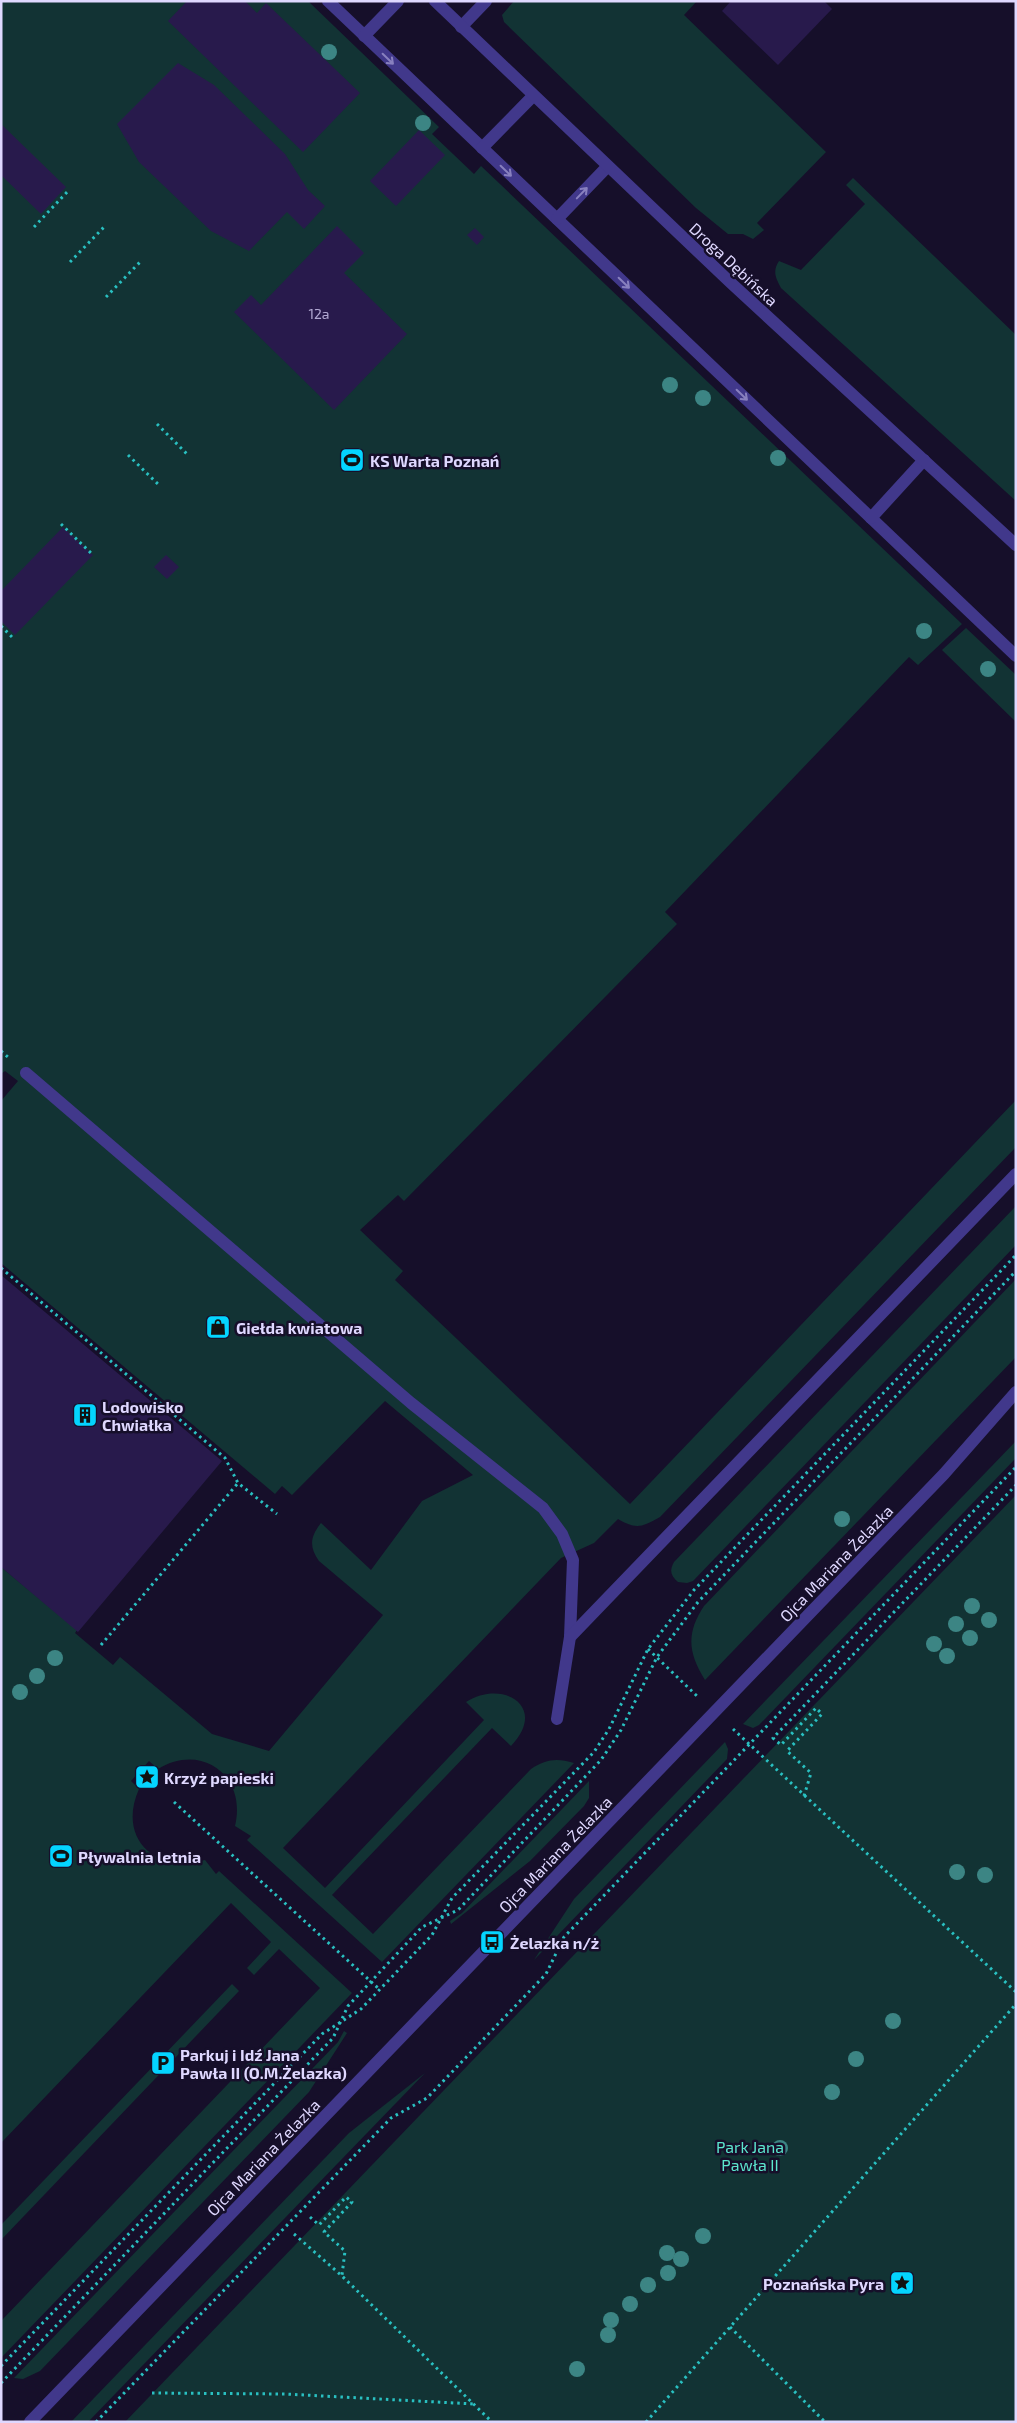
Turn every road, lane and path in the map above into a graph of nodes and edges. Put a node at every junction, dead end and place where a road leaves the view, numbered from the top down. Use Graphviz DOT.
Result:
graph roads {
  1 [pos="328,1"];
  2 [pos="398,1"];
  3 [pos="435,1"];
  4 [pos="486,1"];
  5 [pos="461,27"];
  6 [pos="364,36"];
  7 [pos="533,96"];
  8 [pos="482,148"];
  9 [pos="607,167"];
  10 [pos="69,190"];
  11 [pos="557,219"];
  12 [pos="106,225"];
  13 [pos="34,227"];
  14 [pos="142,260"];
  15 [pos="70,262"];
  16 [pos="106,297"];
  17 [pos="157,424"];
  18 [pos="128,455"];
  19 [pos="189,456"];
  20 [pos="924,460"];
  21 [pos="160,486"];
  22 [pos="871,518"];
  23 [pos="61,524"];
  24 [pos="1016,545"];
  25 [pos="92,555"];
  26 [pos="1,626"];
  27 [pos="13,638"];
  28 [pos="1016,656"];
  29 [pos="26,1073"];
  30 [pos="1016,1174"];
  31 [pos="1016,1255"];
  32 [pos="1,1268"];
  33 [pos="1016,1271"];
  34 [pos="1016,1392"];
  35 [pos="1016,1467"];
  36 [pos="238,1483"];
  37 [pos="1016,1485"];
  38 [pos="277,1514"];
  39 [pos="570,1637"];
  40 [pos="101,1645"];
  41 [pos="557,1719"];
  42 [pos="772,1766"];
  43 [pos="804,1796"];
  44 [pos="174,1802"];
  45 [pos="441,1917"];
  46 [pos="371,1982"];
  47 [pos="379,1989"];
  48 [pos="1016,1992"];
  49 [pos="1016,2004"];
  50 [pos="341,2021"];
  51 [pos="310,2217"];
  52 [pos="294,2234"];
  53 [pos="342,2276"];
  54 [pos="730,2327"];
  55 [pos="1,2366"];
  56 [pos="1,2383"];
  57 [pos="152,2393"];
  58 [pos="474,2404"];
  59 [pos="30,2422"];
  60 [pos="96,2422"];
  61 [pos="492,2422"];
  62 [pos="646,2422"];
  63 [pos="825,2422"];
  1 -- 6 [label="street"];
  2 -- 6 [label="street"];
  3 -- 5 [label="street, Droga Dębińska"];
  4 -- 5 [label="street"];
  5 -- 7 [label="street, Droga Dębińska"];
  6 -- 8 [label="street, one-way"];
  7 -- 8 [label="street"];
  7 -- 9 [label="street, Droga Dębińska"];
  8 -- 11 [label="street, one-way"];
  11 -- 9 [label="street, one-way"];
  9 -- 20 [label="street, Droga Dębińska"];
  10 -- 13 [label="path"];
  11 -- 22 [label="street, one-way"];
  12 -- 15 [label="path"];
  14 -- 16 [label="path"];
  17 -- 19 [label="path"];
  18 -- 21 [label="path"];
  20 -- 22 [label="street"];
  20 -- 24 [label="street, Droga Dębińska"];
  22 -- 28 [label="street"];
  23 -- 25 [label="path"];
  26 -- 27 [label="path"];
  29 -- 39 [label="street"];
  30 -- 39 [label="street"];
  31 -- 45 [label="path"];
  32 -- 36 [label="path"];
  33 -- 45 [label="path"];
  34 -- 59 [label="street, Ojca Mariana Żelazka"];
  35 -- 60 [label="path"];
  36 -- 38 [label="path"];
  36 -- 40 [label="path"];
  37 -- 43 [label="path"];
  39 -- 41 [label="street"];
  42 -- 43 [label="path"];
  43 -- 48 [label="path"];
  44 -- 46 [label="path"];
  45 -- 46 [label="path"];
  45 -- 47 [label="path"];
  46 -- 47 [label="path"];
  46 -- 50 [label="path"];
  47 -- 50 [label="path"];
  49 -- 54 [label="path"];
  50 -- 55 [label="path"];
  50 -- 56 [label="path"];
  51 -- 53 [label="path"];
  52 -- 53 [label="path"];
  53 -- 58 [label="path"];
  54 -- 62 [label="path"];
  54 -- 63 [label="path"];
  57 -- 58 [label="path"];
  58 -- 61 [label="path"];
}
